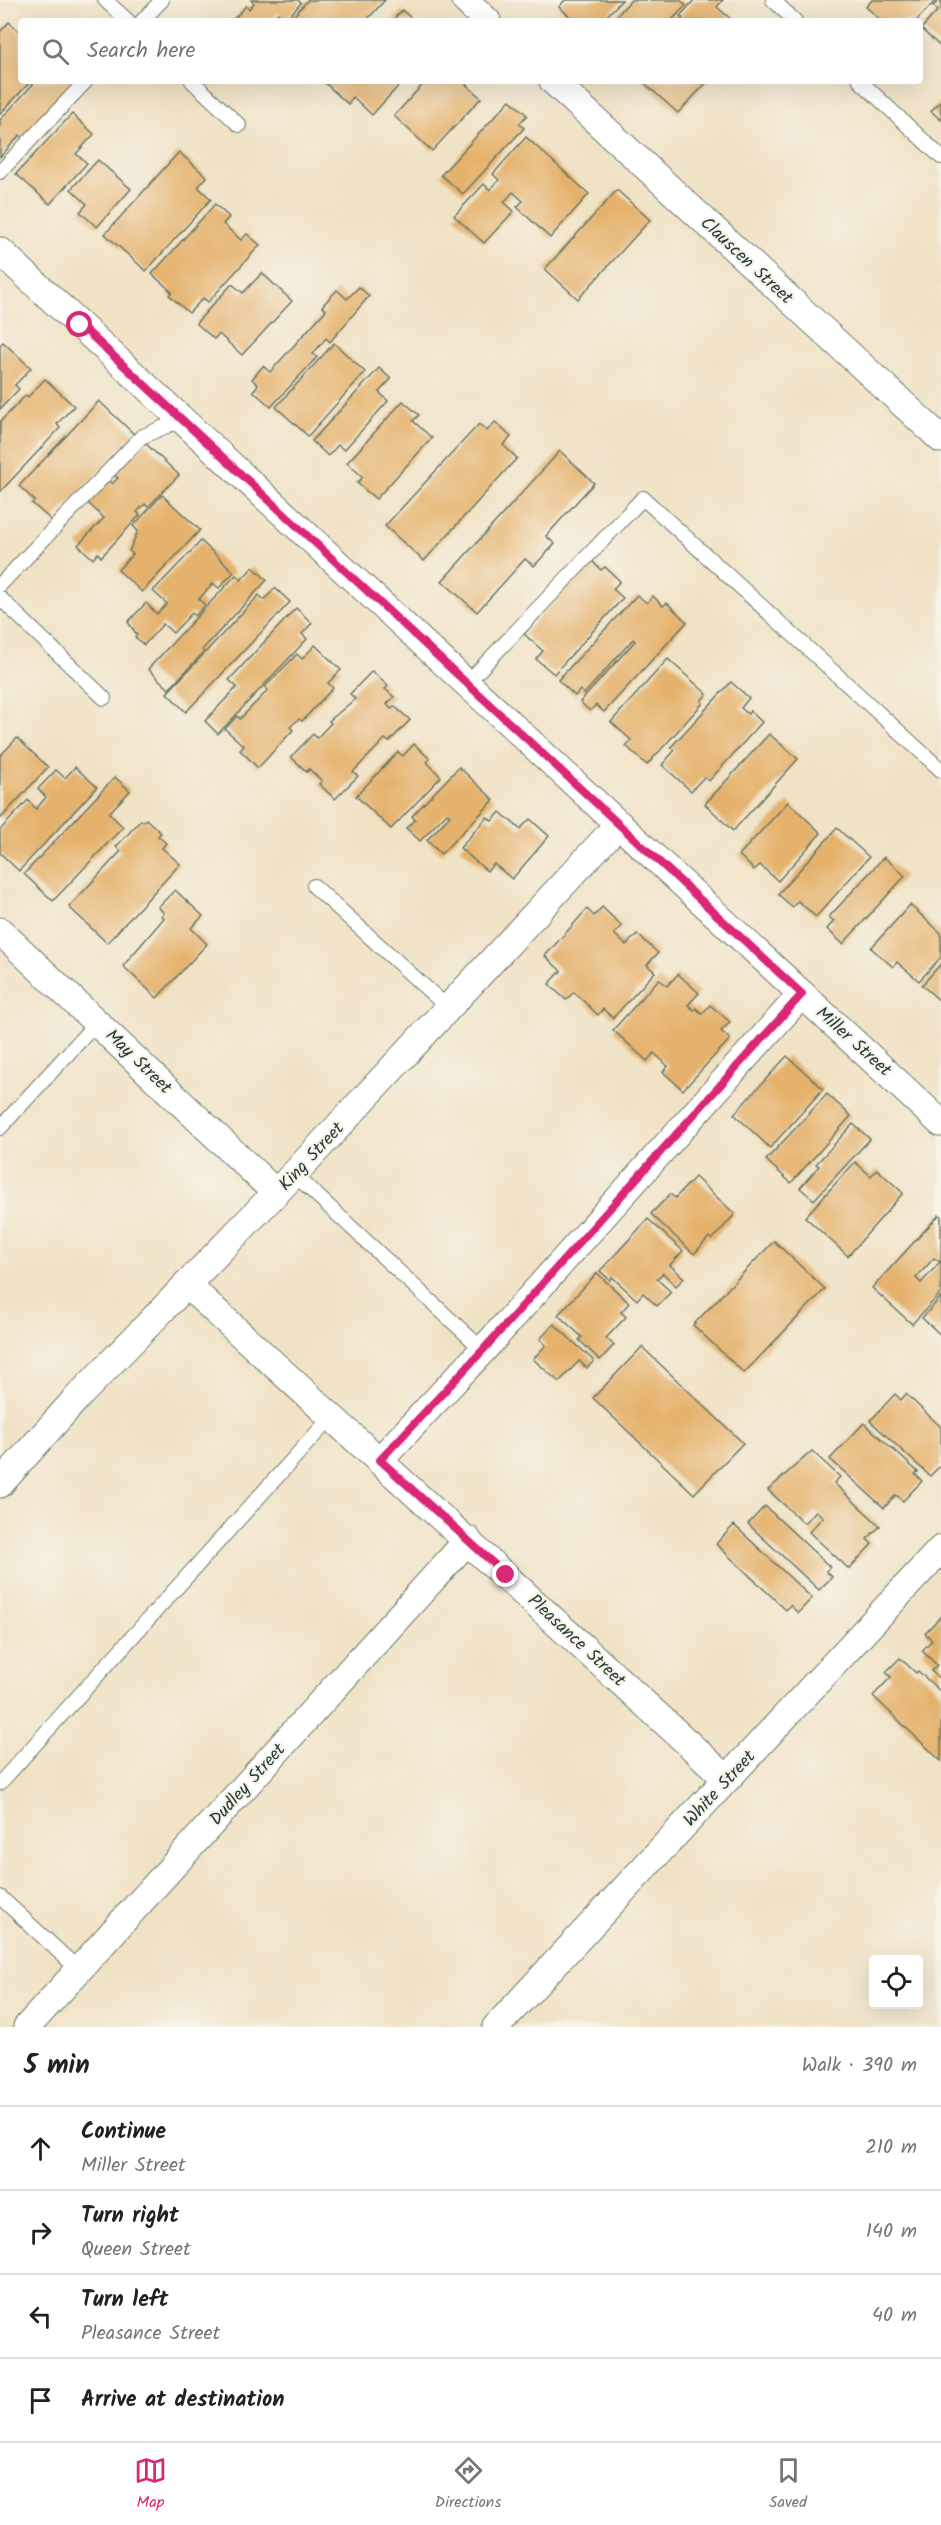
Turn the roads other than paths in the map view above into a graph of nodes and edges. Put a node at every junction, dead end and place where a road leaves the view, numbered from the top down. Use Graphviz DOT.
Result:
graph roads {
  1 [pos="105,0"];
  2 [pos="162,0"];
  3 [pos="465,0"];
  4 [pos="773,0"];
  5 [pos="125,18"];
  6 [pos="145,18"];
  7 [pos="485,18"];
  8 [pos="792,18"];
  9 [pos="83,84"];
  10 [pos="195,84"];
  11 [pos="556,84"];
  12 [pos="863,84"];
  13 [pos="239,125"];
  14 [pos="941,157"];
  15 [pos="0,172"];
  16 [pos="0,251"];
  17 [pos="183,419"];
  18 [pos="941,439"];
  19 [pos="0,585"];
  20 [pos="0,598"];
  21 [pos="467,683"];
  22 [pos="104,699"];
  23 [pos="941,770"];
  24 [pos="619,824"];
  25 [pos="314,886"];
  26 [pos="0,931"];
  27 [pos="802,994"];
  28 [pos="448,1008"];
  29 [pos="98,1022"];
  30 [pos="941,1123"];
  31 [pos="0,1128"];
  32 [pos="285,1183"];
  33 [pos="186,1284"];
  34 [pos="483,1350"];
  35 [pos="332,1416"];
  36 [pos="380,1460"];
  37 [pos="0,1484"];
  38 [pos="468,1540"];
  39 [pos="941,1549"];
  40 [pos="727,1779"];
  41 [pos="0,1783"];
  42 [pos="0,1897"];
  43 [pos="79,1970"];
  44 [pos="27,2027"];
  45 [pos="496,2027"];
  1 -- 5 [label="lane"];
  2 -- 6 [label="lane"];
  3 -- 7 [label="street"];
  4 -- 8 [label="lane"];
  9 -- 15 [label="lane"];
  10 -- 13 [label="lane"];
  11 -- 18 [label="street, Clauscen Street"];
  12 -- 14 [label="lane"];
  16 -- 17 [label="street, Miller Street"];
  17 -- 19 [label="lane"];
  17 -- 21 [label="street, Miller Street"];
  20 -- 22 [label="lane"];
  21 -- 23 [label="lane"];
  21 -- 24 [label="street, Miller Street"];
  24 -- 27 [label="street, Miller Street"];
  24 -- 28 [label="street, King Street"];
  25 -- 28 [label="lane"];
  26 -- 29 [label="street, May Street"];
  27 -- 30 [label="street, Miller Street"];
  27 -- 34 [label="street"];
  28 -- 32 [label="street, King Street"];
  29 -- 31 [label="lane"];
  29 -- 32 [label="street, May Street"];
  32 -- 33 [label="street, King Street"];
  32 -- 34 [label="lane"];
  33 -- 35 [label="street, Pleasance Street"];
  33 -- 37 [label="street, King Street"];
  34 -- 36 [label="street"];
  35 -- 36 [label="street, Pleasance Street"];
  35 -- 41 [label="lane"];
  36 -- 38 [label="street, Pleasance Street"];
  38 -- 40 [label="street, Pleasance Street"];
  38 -- 43 [label="street, Dudley Street"];
  39 -- 40 [label="street, White Street"];
  40 -- 45 [label="street, White Street"];
  42 -- 43 [label="lane"];
  43 -- 44 [label="street, Dudley Street"];
}
